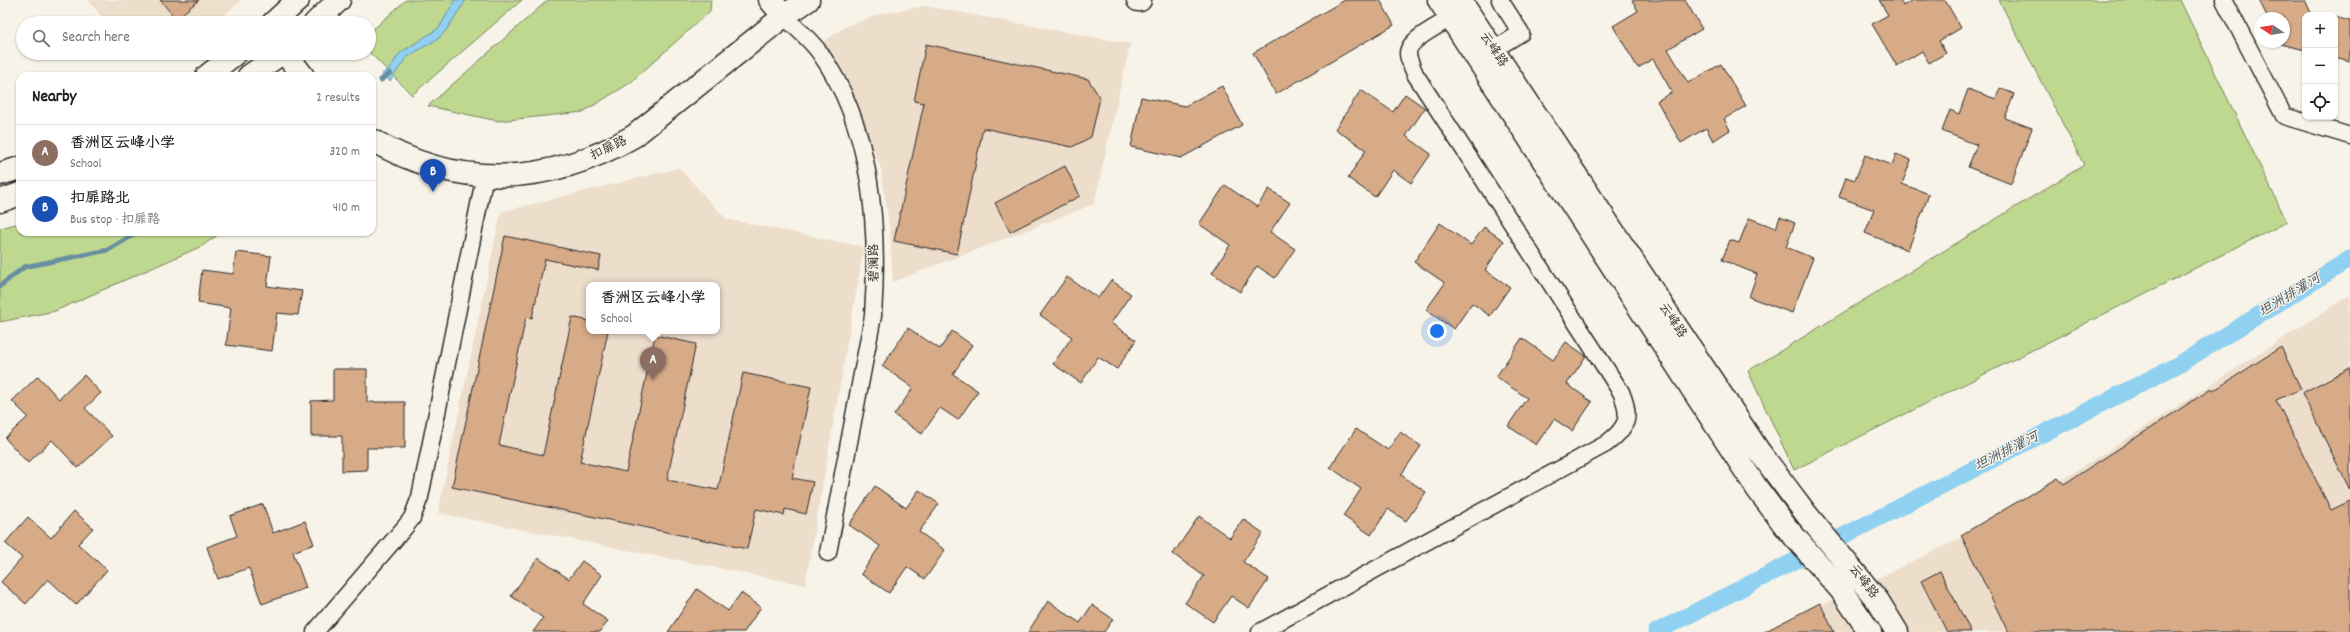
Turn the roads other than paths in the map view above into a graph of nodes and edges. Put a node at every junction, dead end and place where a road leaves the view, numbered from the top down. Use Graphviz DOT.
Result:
graph roads {
  1 [pos="298,0"];
  2 [pos="339,0"];
  3 [pos="770,0"];
  4 [pos="808,0"];
  5 [pos="1438,0"];
  6 [pos="2224,0"];
  7 [pos="1501,1"];
  8 [pos="1455,9"];
  9 [pos="281,16"];
  10 [pos="322,16"];
  11 [pos="784,16"];
  12 [pos="1493,50"];
  13 [pos="227,60"];
  14 [pos="273,60"];
  15 [pos="290,60"];
  16 [pos="212,72"];
  17 [pos="255,72"];
  18 [pos="300,72"];
  19 [pos="2350,136"];
  20 [pos="376,142"];
  21 [pos="16,169"];
  22 [pos="0,174"];
  23 [pos="485,175"];
  24 [pos="16,195"];
  25 [pos="0,201"];
  26 [pos="828,553"];
  27 [pos="1865,625"];
  28 [pos="316,632"];
  29 [pos="1260,632"];
  30 [pos="1897,632"];
  1 -- 9 [label="street"];
  2 -- 10 [label="street"];
  3 -- 11 [label="street, 碧澜路"];
  4 -- 11 [label="street, 扣扉路"];
  5 -- 8 [label="street, 云峰路"];
  6 -- 19 [label="street"];
  7 -- 12 [label="street"];
  8 -- 12 [label="street, 云峰路"];
  8 -- 27 [label="street, 云峰路"];
  8 -- 29 [label="street"];
  11 -- 23 [label="street, 扣扉路"];
  11 -- 26 [label="street, 碧澜路"];
  12 -- 30 [label="street, 云峰路"];
  13 -- 16 [label="street"];
  14 -- 17 [label="street"];
  15 -- 18 [label="street"];
  20 -- 23 [label="street, 扣扉路"];
  21 -- 22 [label="street"];
  23 -- 28 [label="street"];
  24 -- 25 [label="street"];
}
